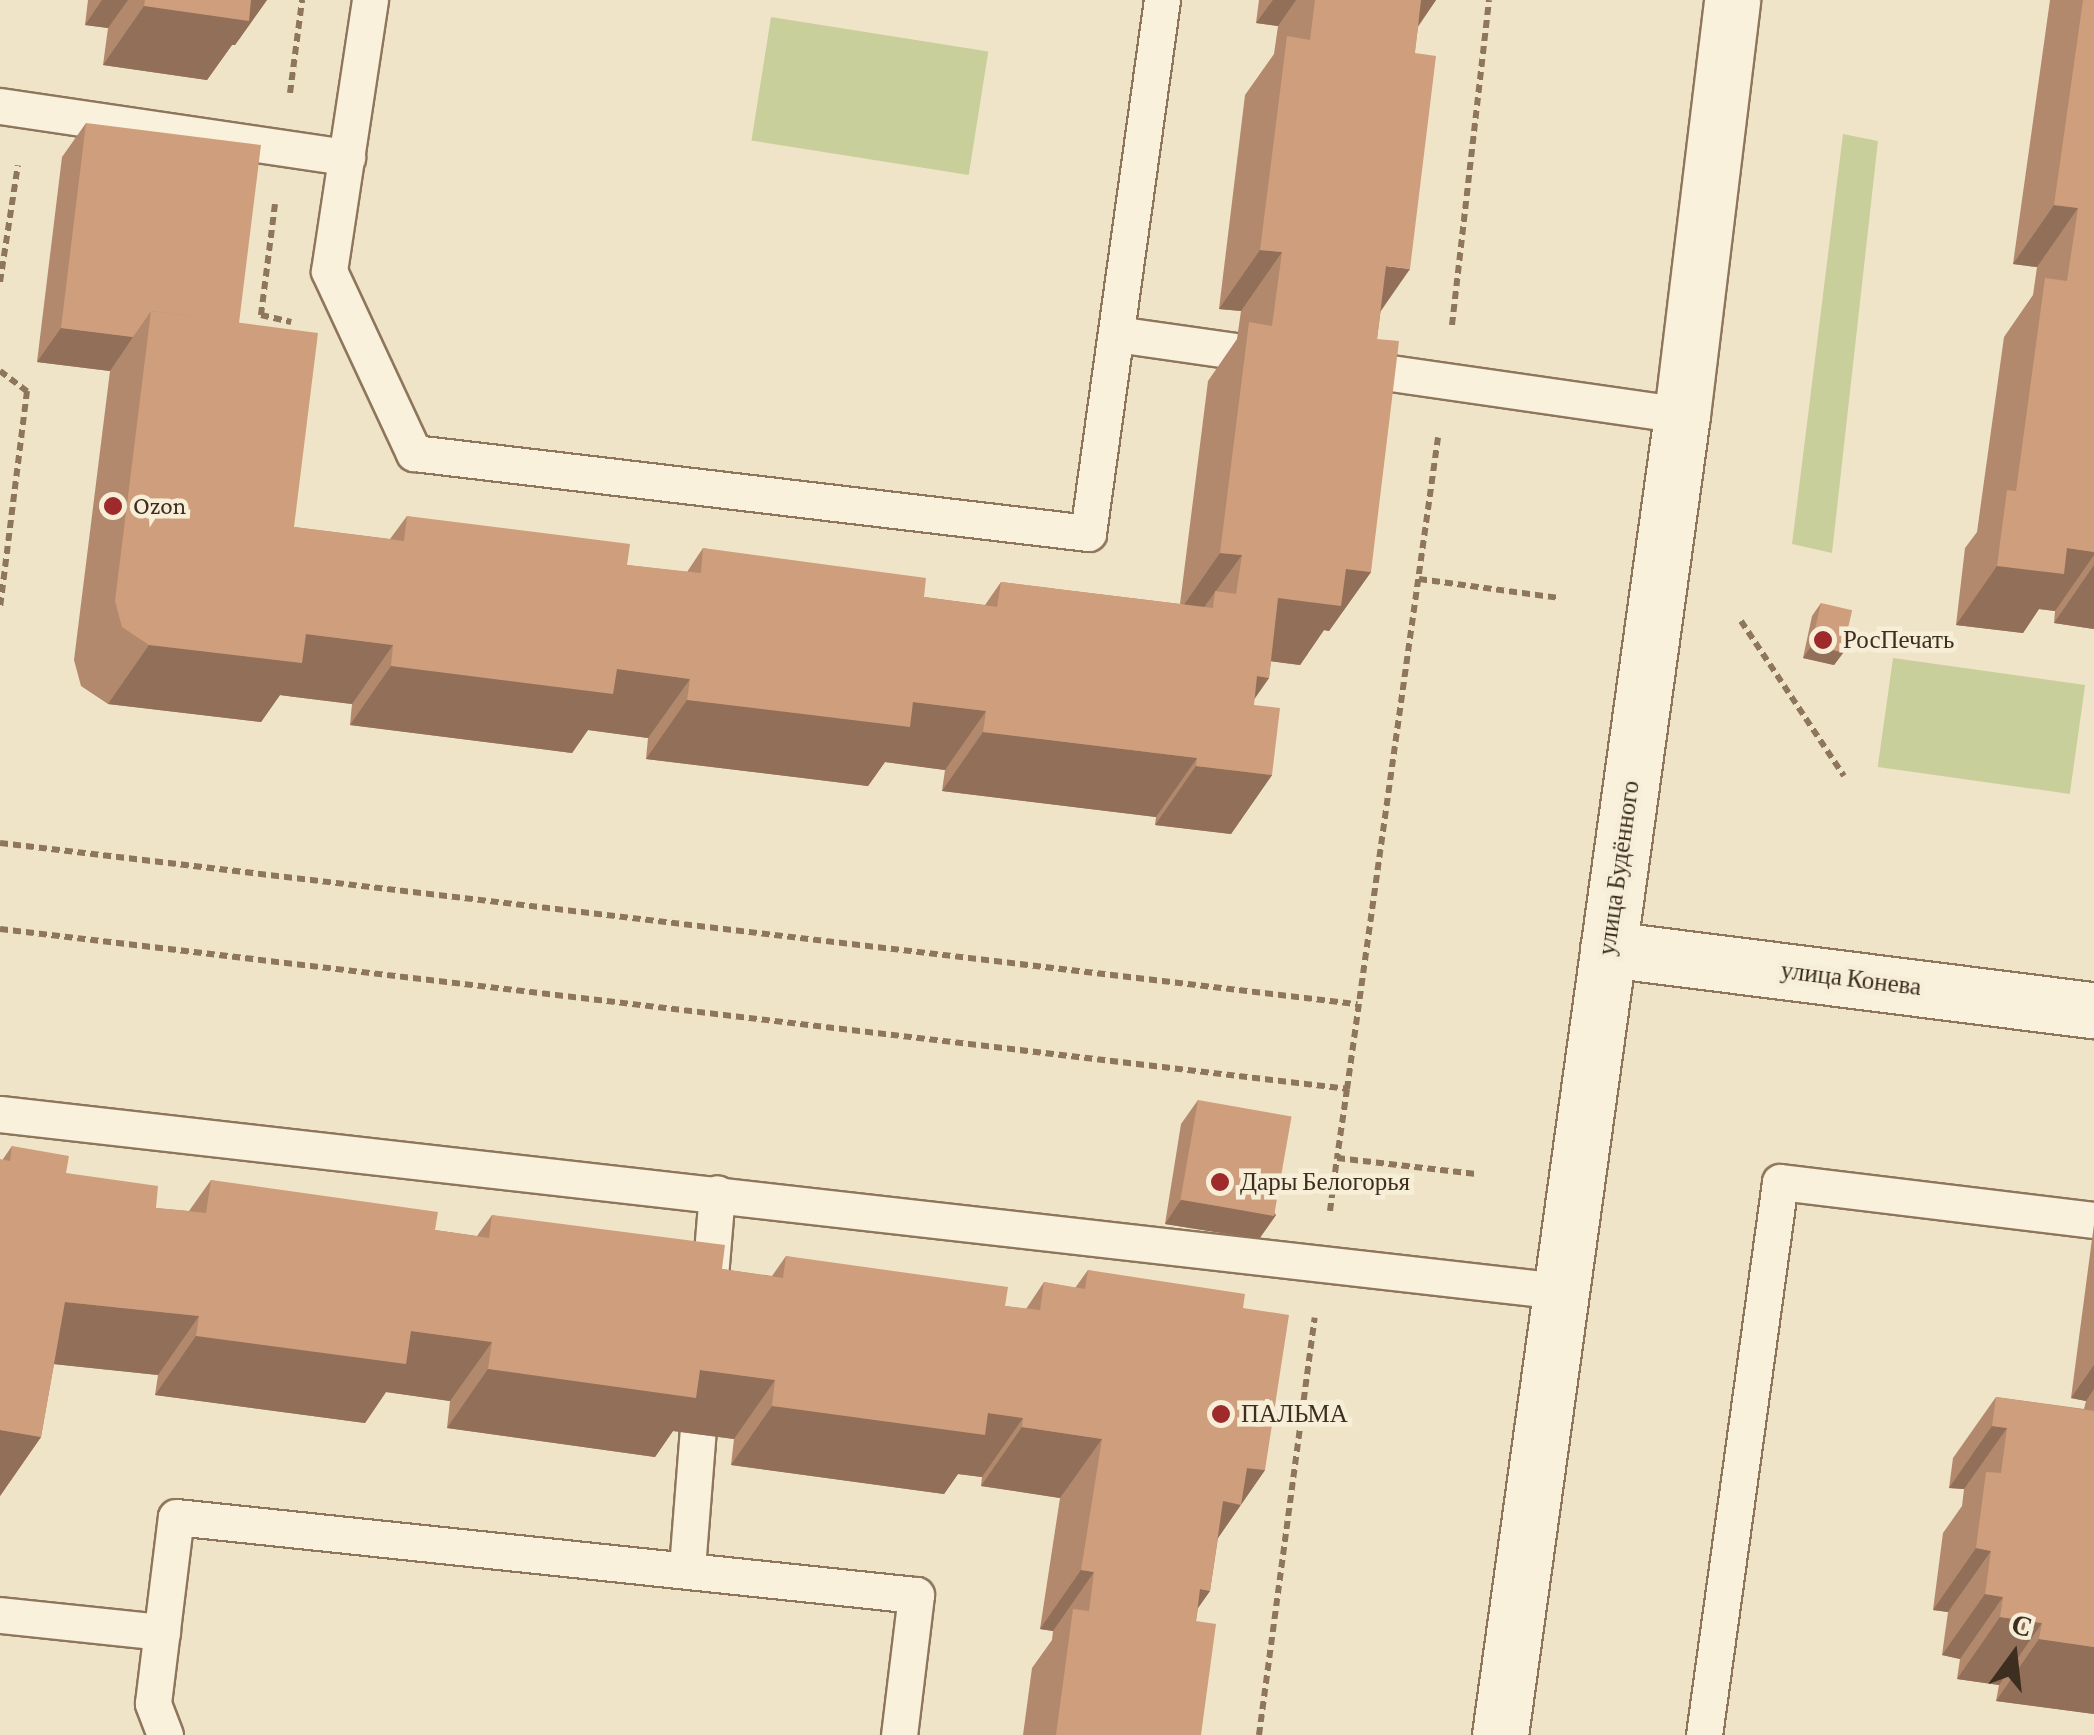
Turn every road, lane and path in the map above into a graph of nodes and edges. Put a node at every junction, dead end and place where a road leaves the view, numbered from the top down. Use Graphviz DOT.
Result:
graph roads {
  1 [pos="302,0"];
  2 [pos="370,0"];
  3 [pos="1162,0"];
  4 [pos="1489,0"];
  5 [pos="1732,0"];
  6 [pos="0,106"];
  7 [pos="282,147"];
  8 [pos="20,150"];
  9 [pos="347,157"];
  10 [pos="277,189"];
  11 [pos="0,282"];
  12 [pos="306,326"];
  13 [pos="1116,334"];
  14 [pos="0,371"];
  15 [pos="1446,381"];
  16 [pos="1682,415"];
  17 [pos="1420,580"];
  18 [pos="1559,598"];
  19 [pos="0,609"];
  20 [pos="1740,621"];
  21 [pos="1844,776"];
  22 [pos="0,843"];
  23 [pos="0,929"];
  24 [pos="1608,949"];
  25 [pos="1357,1004"];
  26 [pos="2094,1010"];
  27 [pos="1347,1089"];
  28 [pos="0,1114"];
  29 [pos="1476,1174"];
  30 [pos="717,1194"];
  31 [pos="2094,1220"];
  32 [pos="1322,1264"];
  33 [pos="1561,1291"];
  34 [pos="687,1568"];
  35 [pos="0,1615"];
  36 [pos="162,1632"];
  37 [pos="165,1735"];
  38 [pos="899,1735"];
  39 [pos="1260,1735"];
  40 [pos="1504,1735"];
  41 [pos="1704,1735"];
  1 -- 7 [label="path"];
  2 -- 9 [label="lane"];
  3 -- 13 [label="lane"];
  4 -- 15 [label="path"];
  5 -- 16 [label="street, улица Будённого"];
  6 -- 7 [label="lane"];
  7 -- 9 [label="lane"];
  8 -- 11 [label="path"];
  9 -- 13 [label="lane"];
  10 -- 12 [label="path"];
  13 -- 15 [label="lane"];
  14 -- 19 [label="path"];
  15 -- 16 [label="lane"];
  15 -- 17 [label="path"];
  16 -- 24 [label="street, улица Будённого"];
  17 -- 18 [label="path"];
  17 -- 25 [label="path"];
  20 -- 21 [label="path"];
  22 -- 25 [label="path"];
  23 -- 27 [label="path"];
  24 -- 26 [label="street, улица Конева"];
  24 -- 33 [label="street, улица Будённого"];
  25 -- 27 [label="path"];
  27 -- 29 [label="path"];
  28 -- 30 [label="lane"];
  30 -- 32 [label="lane"];
  30 -- 34 [label="lane"];
  31 -- 41 [label="lane"];
  32 -- 33 [label="lane"];
  32 -- 39 [label="path"];
  33 -- 40 [label="street, улица Будённого"];
  34 -- 36 [label="lane"];
  34 -- 38 [label="lane"];
  35 -- 36 [label="lane"];
  36 -- 37 [label="lane"];
}
